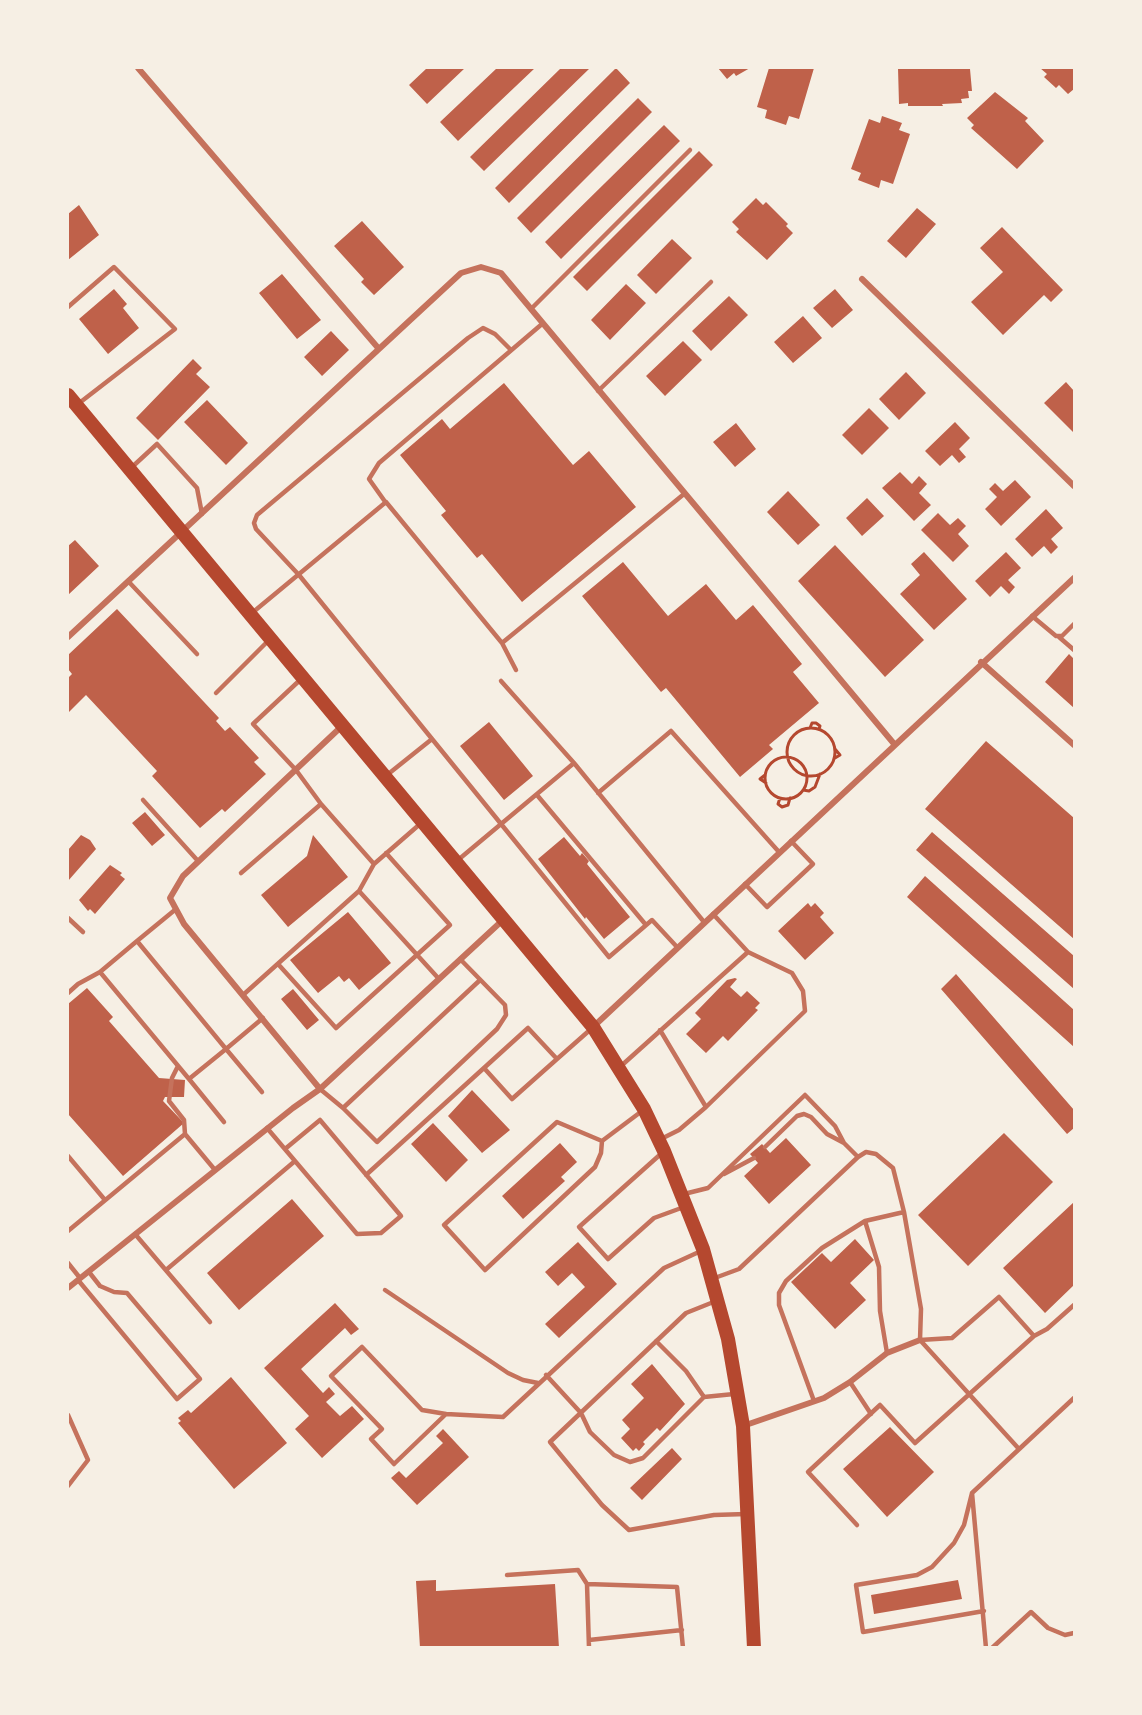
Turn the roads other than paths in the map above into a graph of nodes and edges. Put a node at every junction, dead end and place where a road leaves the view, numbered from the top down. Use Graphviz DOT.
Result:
graph roads {
  1 [pos="138,68"];
  2 [pos="690,150"];
  3 [pos="862,279"];
  4 [pos="711,282"];
  5 [pos="68,307"];
  6 [pos="531,309"];
  7 [pos="542,324"];
  8 [pos="379,349"];
  9 [pos="512,350"];
  10 [pos="598,392"];
  11 [pos="72,400"];
  12 [pos="129,470"];
  13 [pos="1074,486"];
  14 [pos="684,494"];
  15 [pos="386,503"];
  16 [pos="202,514"];
  17 [pos="182,533"];
  18 [pos="299,575"];
  19 [pos="1074,578"];
  20 [pos="128,581"];
  21 [pos="250,615"];
  22 [pos="1032,616"];
  23 [pos="1074,624"];
  24 [pos="68,637"];
  25 [pos="1059,637"];
  26 [pos="270,639"];
  27 [pos="502,643"];
  28 [pos="1074,650"];
  29 [pos="197,654"];
  30 [pos="981,662"];
  31 [pos="516,670"];
  32 [pos="302,678"];
  33 [pos="501,681"];
  34 [pos="216,693"];
  35 [pos="342,726"];
  36 [pos="432,739"];
  37 [pos="1074,744"];
  38 [pos="895,745"];
  39 [pos="574,764"];
  40 [pos="296,770"];
  41 [pos="384,777"];
  42 [pos="598,793"];
  43 [pos="537,795"];
  44 [pos="143,800"];
  45 [pos="321,804"];
  46 [pos="422,822"];
  47 [pos="501,825"];
  48 [pos="791,841"];
  49 [pos="779,852"];
  50 [pos="386,854"];
  51 [pos="198,861"];
  52 [pos="456,862"];
  53 [pos="374,864"];
  54 [pos="241,873"];
  55 [pos="745,884"];
  56 [pos="359,891"];
  57 [pos="176,909"];
  58 [pos="713,914"];
  59 [pos="68,918"];
  60 [pos="505,919"];
  61 [pos="704,922"];
  62 [pos="646,925"];
  63 [pos="83,932"];
  64 [pos="137,941"];
  65 [pos="677,947"];
  66 [pos="748,952"];
  67 [pos="417,955"];
  68 [pos="460,959"];
  69 [pos="278,964"];
  70 [pos="100,972"];
  71 [pos="439,979"];
  72 [pos="479,981"];
  73 [pos="68,993"];
  74 [pos="243,995"];
  75 [pos="263,1018"];
  76 [pos="592,1027"];
  77 [pos="660,1030"];
  78 [pos="226,1049"];
  79 [pos="556,1059"];
  80 [pos="178,1066"];
  81 [pos="484,1068"];
  82 [pos="620,1068"];
  83 [pos="189,1079"];
  84 [pos="320,1089"];
  85 [pos="262,1092"];
  86 [pos="706,1107"];
  87 [pos="343,1108"];
  88 [pos="644,1109"];
  89 [pos="224,1122"];
  90 [pos="267,1128"];
  91 [pos="185,1134"];
  92 [pos="602,1141"];
  93 [pos="844,1143"];
  94 [pos="661,1146"];
  95 [pos="765,1147"];
  96 [pos="285,1149"];
  97 [pos="68,1156"];
  98 [pos="858,1157"];
  99 [pos="754,1158"];
  100 [pos="295,1161"];
  101 [pos="215,1170"];
  102 [pos="366,1174"];
  103 [pos="721,1175"];
  104 [pos="105,1200"];
  105 [pos="685,1201"];
  106 [pos="904,1212"];
  107 [pos="865,1221"];
  108 [pos="68,1231"];
  109 [pos="135,1234"];
  110 [pos="703,1250"];
  111 [pos="68,1263"];
  112 [pos="166,1270"];
  113 [pos="88,1272"];
  114 [pos="79,1279"];
  115 [pos="712,1279"];
  116 [pos="68,1288"];
  117 [pos="385,1290"];
  118 [pos="718,1300"];
  119 [pos="1074,1305"];
  120 [pos="210,1322"];
  121 [pos="1034,1336"];
  122 [pos="920,1340"];
  123 [pos="656,1341"];
  124 [pos="887,1353"];
  125 [pos="546,1375"];
  126 [pos="850,1382"];
  127 [pos="538,1383"];
  128 [pos="969,1393"];
  129 [pos="738,1394"];
  130 [pos="704,1397"];
  131 [pos="1074,1398"];
  132 [pos="814,1401"];
  133 [pos="580,1413"];
  134 [pos="446,1414"];
  135 [pos="871,1414"];
  136 [pos="68,1415"];
  137 [pos="742,1426"];
  138 [pos="1019,1449"];
  139 [pos="68,1486"];
  140 [pos="972,1493"];
  141 [pos="749,1514"];
  142 [pos="857,1525"];
  143 [pos="507,1575"];
  144 [pos="587,1584"];
  145 [pos="984,1611"];
  146 [pos="682,1630"];
  147 [pos="1074,1633"];
  148 [pos="589,1640"];
  149 [pos="589,1647"];
  150 [pos="683,1647"];
  151 [pos="754,1647"];
  152 [pos="986,1647"];
  153 [pos="992,1647"];
  1 -- 8 [label="street"];
  2 -- 6 [label="lane"];
  3 -- 13 [label="street"];
  4 -- 10 [label="lane"];
  5 -- 11 [label="lane"];
  6 -- 7 [label="street"];
  6 -- 8 [label="street"];
  7 -- 9 [label="lane"];
  7 -- 10 [label="street"];
  8 -- 16 [label="street"];
  9 -- 15 [label="lane"];
  9 -- 18 [label="lane"];
  10 -- 14 [label="street"];
  11 -- 12 [label="main road"];
  12 -- 16 [label="lane"];
  12 -- 17 [label="main road"];
  14 -- 27 [label="lane"];
  14 -- 38 [label="street"];
  15 -- 18 [label="lane"];
  15 -- 27 [label="lane"];
  16 -- 17 [label="street"];
  17 -- 20 [label="street"];
  17 -- 21 [label="main road"];
  18 -- 21 [label="lane"];
  18 -- 36 [label="lane"];
  19 -- 22 [label="street"];
  20 -- 24 [label="street"];
  20 -- 29 [label="lane"];
  21 -- 26 [label="main road"];
  22 -- 25 [label="lane"];
  22 -- 30 [label="street"];
  23 -- 25 [label="lane"];
  25 -- 28 [label="lane"];
  26 -- 32 [label="main road"];
  26 -- 34 [label="lane"];
  27 -- 31 [label="lane"];
  30 -- 37 [label="street"];
  30 -- 38 [label="street"];
  32 -- 35 [label="main road"];
  32 -- 40 [label="lane"];
  33 -- 39 [label="lane"];
  35 -- 40 [label="street"];
  35 -- 41 [label="main road"];
  36 -- 41 [label="lane"];
  36 -- 47 [label="lane"];
  38 -- 48 [label="street"];
  39 -- 42 [label="lane"];
  39 -- 43 [label="lane"];
  40 -- 45 [label="lane"];
  40 -- 51 [label="street"];
  41 -- 46 [label="main road"];
  42 -- 49 [label="lane"];
  42 -- 61 [label="lane"];
  43 -- 47 [label="lane"];
  43 -- 62 [label="lane"];
  44 -- 51 [label="lane"];
  45 -- 53 [label="lane"];
  45 -- 54 [label="lane"];
  46 -- 50 [label="lane"];
  46 -- 52 [label="main road"];
  47 -- 52 [label="lane"];
  47 -- 62 [label="lane"];
  48 -- 49 [label="street"];
  48 -- 55 [label="lane"];
  49 -- 55 [label="street"];
  50 -- 53 [label="lane"];
  50 -- 67 [label="lane"];
  51 -- 57 [label="street"];
  52 -- 60 [label="main road"];
  53 -- 56 [label="lane"];
  55 -- 58 [label="street"];
  56 -- 67 [label="lane"];
  56 -- 69 [label="lane"];
  57 -- 64 [label="lane"];
  57 -- 74 [label="street"];
  58 -- 61 [label="street"];
  58 -- 66 [label="lane"];
  59 -- 63 [label="lane"];
  60 -- 68 [label="street"];
  60 -- 76 [label="main road"];
  61 -- 65 [label="street"];
  62 -- 65 [label="lane"];
  64 -- 70 [label="lane"];
  64 -- 78 [label="lane"];
  65 -- 76 [label="street"];
  66 -- 77 [label="lane"];
  66 -- 86 [label="lane"];
  67 -- 69 [label="lane"];
  67 -- 71 [label="lane"];
  68 -- 71 [label="street"];
  68 -- 72 [label="lane"];
  69 -- 74 [label="lane"];
  70 -- 73 [label="lane"];
  70 -- 80 [label="lane"];
  71 -- 84 [label="street"];
  72 -- 87 [label="lane"];
  72 -- 87 [label="lane"];
  74 -- 75 [label="street"];
  75 -- 78 [label="lane"];
  75 -- 84 [label="street"];
  76 -- 79 [label="lane"];
  76 -- 82 [label="main road"];
  77 -- 82 [label="lane"];
  77 -- 86 [label="lane"];
  78 -- 83 [label="lane"];
  78 -- 85 [label="lane"];
  79 -- 81 [label="lane"];
  79 -- 81 [label="lane"];
  80 -- 83 [label="lane"];
  80 -- 91 [label="lane"];
  81 -- 102 [label="lane"];
  82 -- 88 [label="main road"];
  83 -- 89 [label="lane"];
  84 -- 87 [label="lane"];
  84 -- 90 [label="street"];
  86 -- 94 [label="lane"];
  88 -- 92 [label="lane"];
  88 -- 94 [label="main road"];
  90 -- 96 [label="lane"];
  90 -- 101 [label="street"];
  91 -- 101 [label="lane"];
  91 -- 104 [label="lane"];
  92 -- 92 [label="lane"];
  93 -- 95 [label="lane"];
  93 -- 98 [label="lane"];
  93 -- 103 [label="lane"];
  94 -- 105 [label="main road"];
  94 -- 105 [label="lane"];
  96 -- 100 [label="lane"];
  96 -- 102 [label="lane"];
  97 -- 104 [label="lane"];
  98 -- 106 [label="lane"];
  98 -- 115 [label="lane"];
  99 -- 103 [label="lane"];
  100 -- 102 [label="lane"];
  100 -- 112 [label="lane"];
  101 -- 109 [label="street"];
  103 -- 105 [label="lane"];
  104 -- 108 [label="lane"];
  105 -- 110 [label="main road"];
  106 -- 107 [label="lane"];
  106 -- 122 [label="lane"];
  107 -- 124 [label="lane"];
  107 -- 132 [label="lane"];
  109 -- 112 [label="lane"];
  109 -- 113 [label="street"];
  110 -- 115 [label="main road"];
  110 -- 125 [label="lane"];
  111 -- 114 [label="lane"];
  112 -- 120 [label="lane"];
  113 -- 114 [label="street"];
  113 -- 114 [label="lane"];
  114 -- 116 [label="street"];
  115 -- 118 [label="main road"];
  117 -- 127 [label="lane"];
  118 -- 123 [label="lane"];
  118 -- 129 [label="main road"];
  119 -- 121 [label="lane"];
  121 -- 122 [label="lane"];
  121 -- 128 [label="lane"];
  122 -- 124 [label="street"];
  122 -- 128 [label="lane"];
  123 -- 130 [label="lane"];
  123 -- 133 [label="lane"];
  124 -- 126 [label="street"];
  125 -- 127 [label="lane"];
  125 -- 133 [label="lane"];
  126 -- 132 [label="street"];
  126 -- 135 [label="lane"];
  127 -- 134 [label="lane"];
  128 -- 135 [label="lane"];
  128 -- 138 [label="lane"];
  129 -- 130 [label="lane"];
  129 -- 137 [label="main road"];
  130 -- 133 [label="lane"];
  131 -- 138 [label="lane"];
  132 -- 137 [label="street"];
  133 -- 141 [label="lane"];
  134 -- 134 [label="lane"];
  135 -- 142 [label="lane"];
  136 -- 139 [label="lane"];
  137 -- 141 [label="main road"];
  138 -- 140 [label="lane"];
  140 -- 145 [label="lane"];
  140 -- 145 [label="lane"];
  141 -- 151 [label="main road"];
  143 -- 144 [label="lane"];
  144 -- 146 [label="lane"];
  144 -- 148 [label="lane"];
  145 -- 152 [label="lane"];
  146 -- 148 [label="lane"];
  146 -- 150 [label="lane"];
  147 -- 153 [label="lane"];
  148 -- 149 [label="lane"];
}
